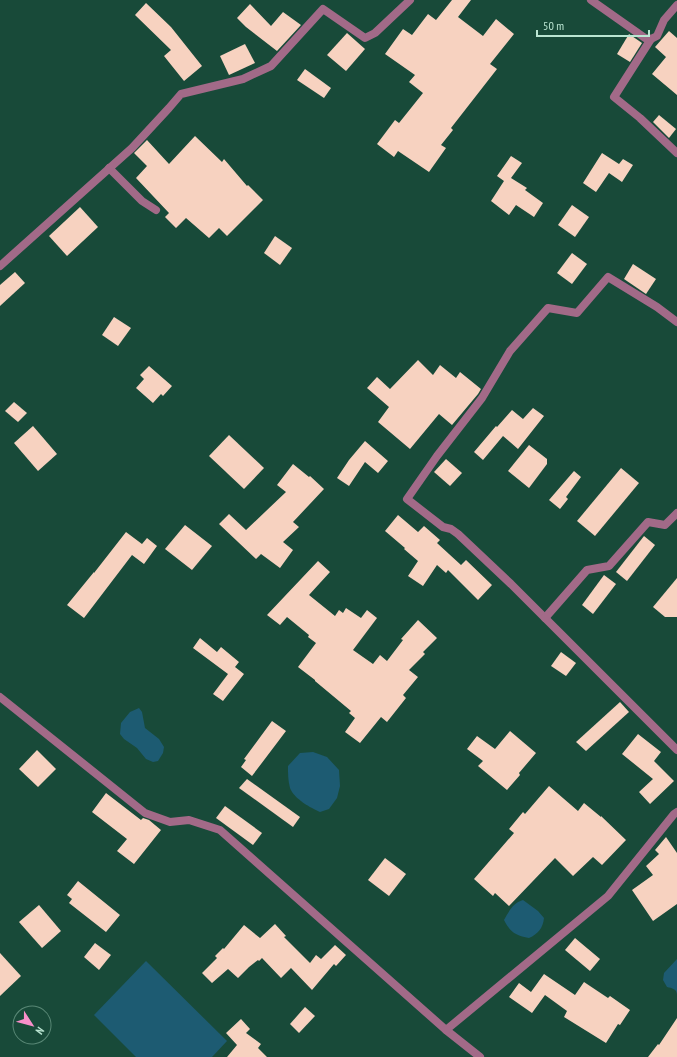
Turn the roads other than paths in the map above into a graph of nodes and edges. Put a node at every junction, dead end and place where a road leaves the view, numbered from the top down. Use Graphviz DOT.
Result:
graph roads {
  1 [pos="410,0"];
  2 [pos="591,0"];
  3 [pos="677,5"];
  4 [pos="651,39"];
  5 [pos="677,153"];
  6 [pos="109,168"];
  7 [pos="156,210"];
  8 [pos="0,266"];
  9 [pos="677,322"];
  10 [pos="677,513"];
  11 [pos="544,618"];
  12 [pos="0,696"];
  13 [pos="677,750"];
  14 [pos="676,814"];
  15 [pos="446,1030"];
  16 [pos="480,1057"];
  1 -- 6 [label="street"];
  2 -- 4 [label="street"];
  3 -- 4 [label="street"];
  4 -- 5 [label="street"];
  6 -- 7 [label="street"];
  6 -- 8 [label="street"];
  9 -- 11 [label="street"];
  10 -- 11 [label="street"];
  11 -- 13 [label="street"];
  12 -- 15 [label="street"];
  14 -- 15 [label="street"];
  15 -- 16 [label="street"];
}
